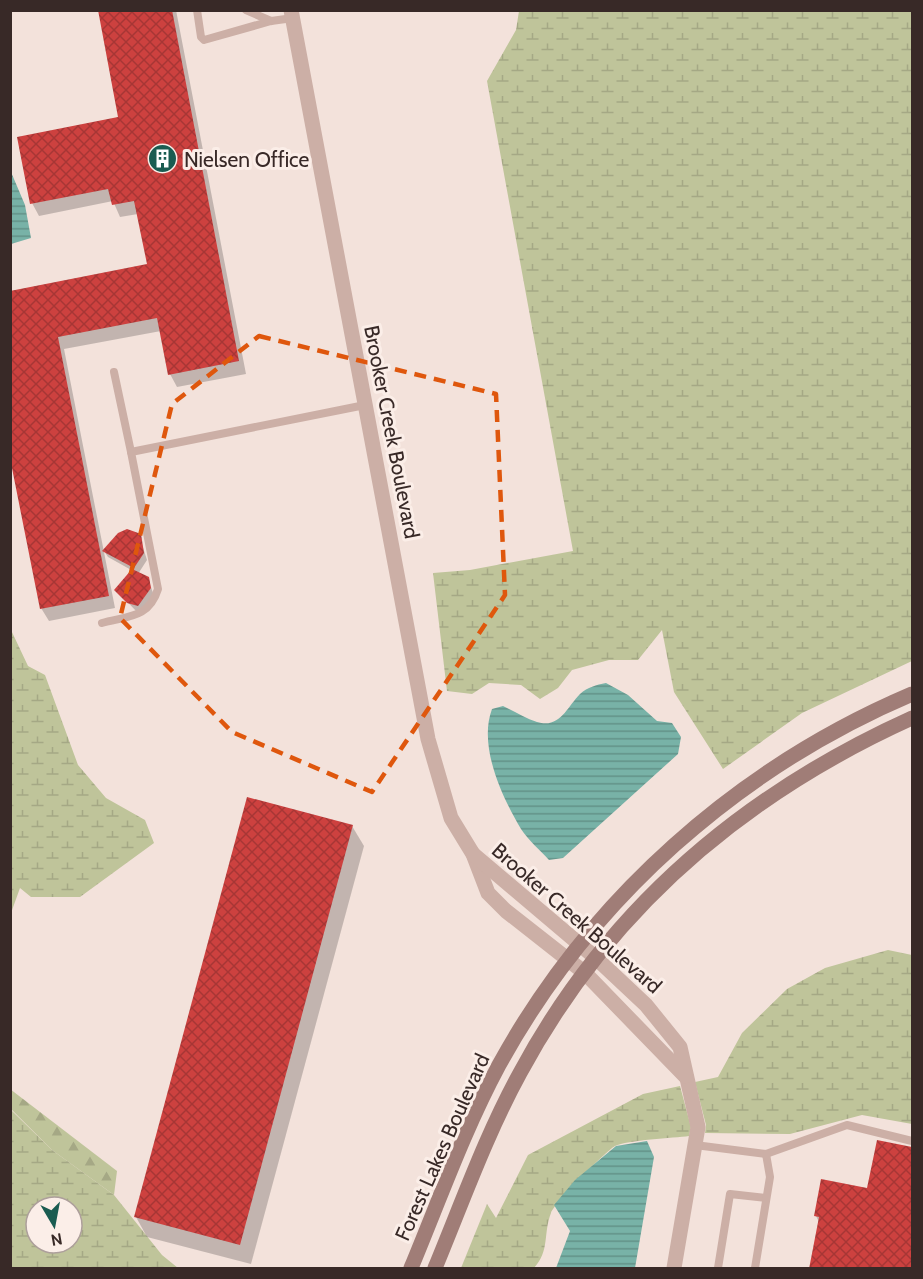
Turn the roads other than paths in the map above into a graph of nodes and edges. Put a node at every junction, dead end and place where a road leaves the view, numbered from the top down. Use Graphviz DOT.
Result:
graph roads {
  1 [pos="198,10"];
  2 [pos="246,10"];
  3 [pos="292,14"];
  4 [pos="271,21"];
  5 [pos="114,372"];
  6 [pos="365,405"];
  7 [pos="131,452"];
  8 [pos="102,623"];
  9 [pos="912,694"];
  10 [pos="912,718"];
  11 [pos="473,854"];
  12 [pos="580,944"];
  13 [pos="568,958"];
  14 [pos="597,959"];
  15 [pos="585,973"];
  16 [pos="685,1076"];
  17 [pos="912,1141"];
  18 [pos="695,1145"];
  19 [pos="766,1154"];
  20 [pos="766,1198"];
  21 [pos="411,1269"];
  22 [pos="435,1269"];
  23 [pos="674,1269"];
  24 [pos="718,1269"];
  25 [pos="755,1269"];
  1 -- 4 [label="lane"];
  2 -- 4 [label="lane"];
  3 -- 4 [label="lane"];
  3 -- 6 [label="street, Brooker Creek Boulevard"];
  5 -- 7 [label="lane"];
  6 -- 7 [label="lane"];
  6 -- 11 [label="street, Brooker Creek Boulevard"];
  7 -- 8 [label="lane"];
  9 -- 12 [label="main road, Forest Lakes Boulevard"];
  10 -- 14 [label="main road, Forest Lakes Boulevard"];
  11 -- 12 [label="street, Brooker Creek Boulevard"];
  11 -- 13 [label="street, Brooker Creek Boulevard"];
  12 -- 13 [label="main road, Forest Lakes Boulevard"];
  12 -- 14 [label="street, Brooker Creek Boulevard"];
  13 -- 15 [label="street, Brooker Creek Boulevard"];
  13 -- 21 [label="main road, Forest Lakes Boulevard"];
  14 -- 15 [label="main road, Forest Lakes Boulevard"];
  14 -- 16 [label="street, Brooker Creek Boulevard"];
  15 -- 16 [label="street, Brooker Creek Boulevard"];
  15 -- 22 [label="main road, Forest Lakes Boulevard"];
  16 -- 18 [label="street, Brooker Creek Boulevard"];
  17 -- 19 [label="lane"];
  18 -- 19 [label="lane"];
  18 -- 23 [label="street, Brooker Creek Boulevard"];
  19 -- 20 [label="lane"];
  20 -- 24 [label="lane"];
  20 -- 25 [label="lane"];
}
